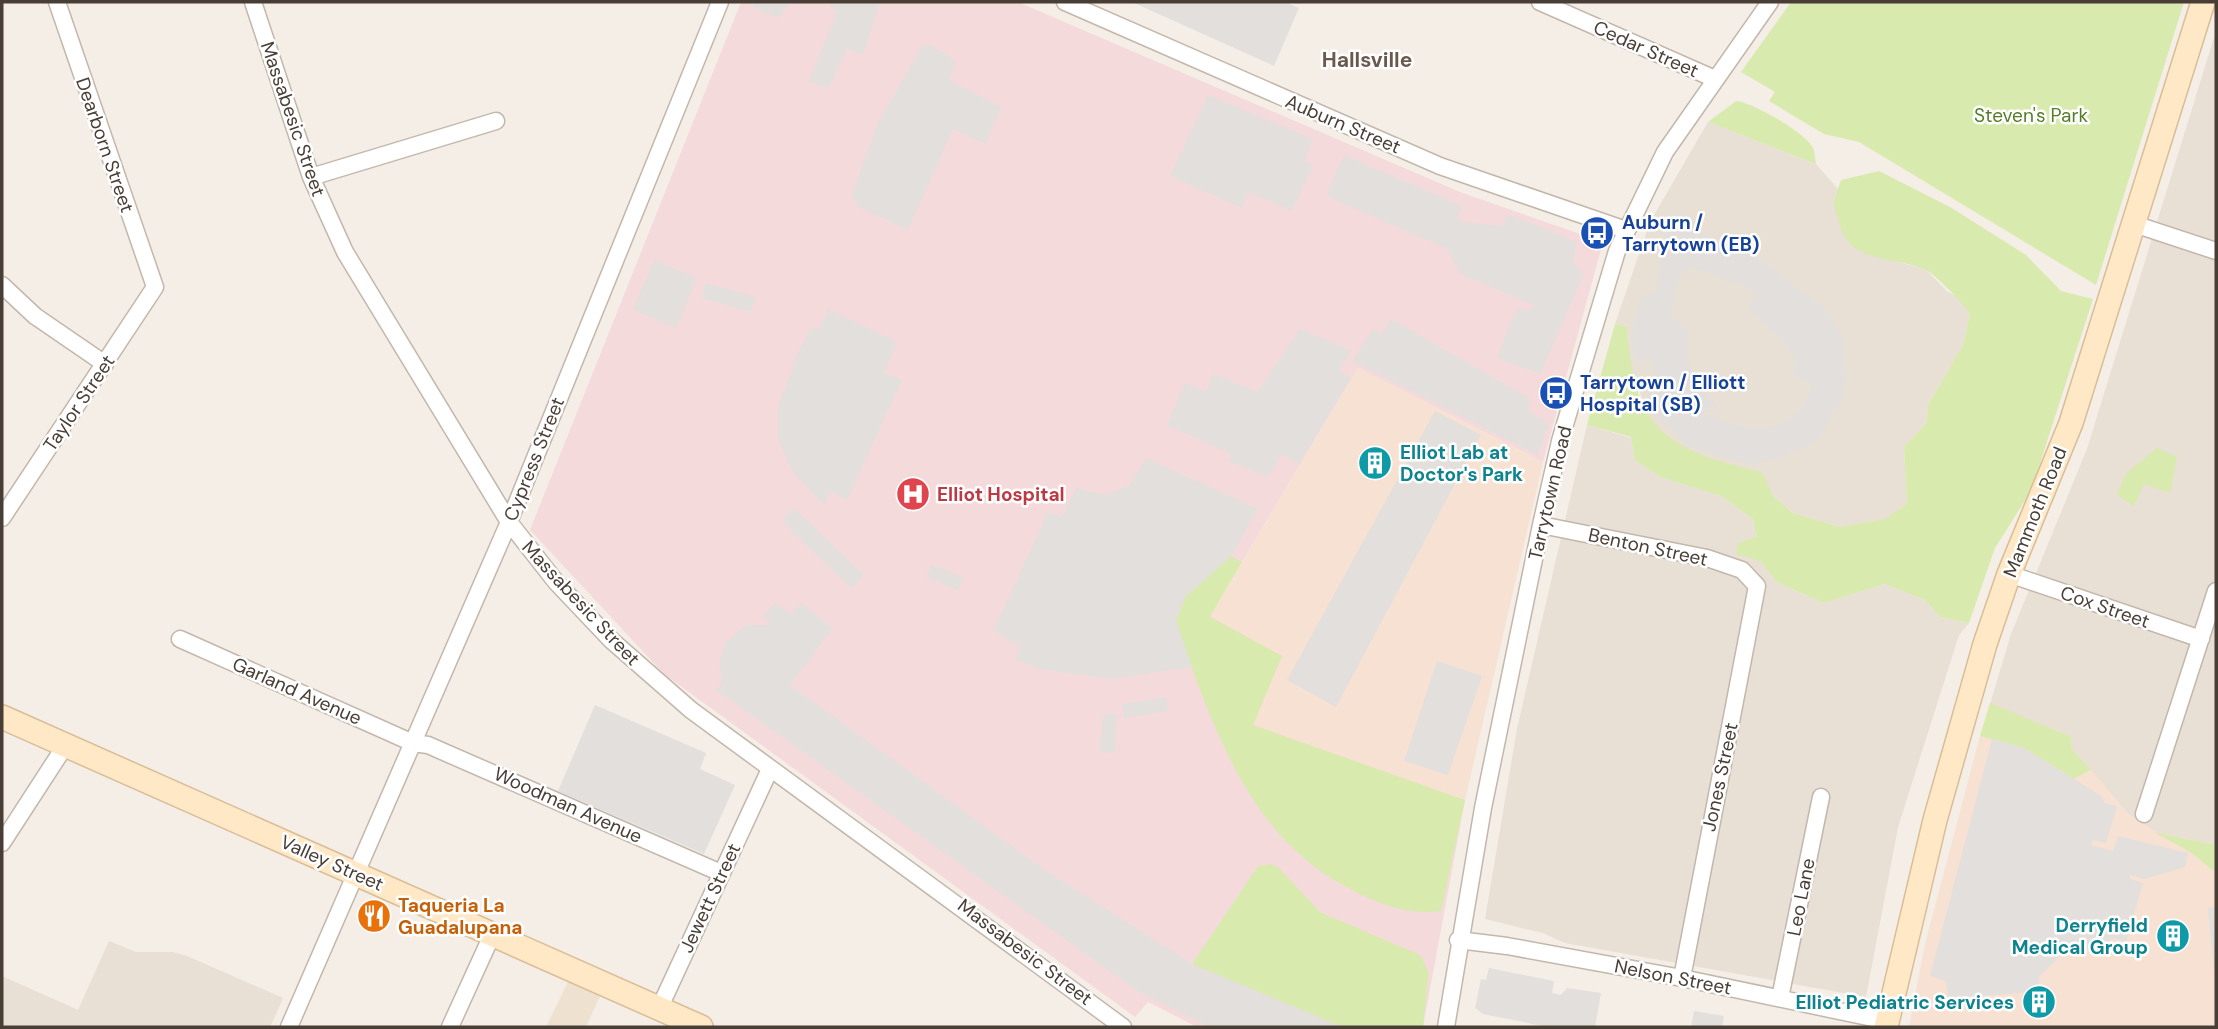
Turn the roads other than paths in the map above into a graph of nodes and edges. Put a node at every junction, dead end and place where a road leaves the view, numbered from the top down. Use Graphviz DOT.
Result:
graph roads {
  1 [pos="57,2"];
  2 [pos="253,2"];
  3 [pos="720,2"];
  4 [pos="1065,2"];
  5 [pos="1540,2"];
  6 [pos="1770,2"];
  7 [pos="2203,2"];
  8 [pos="1715,79"];
  9 [pos="496,121"];
  10 [pos="311,177"];
  11 [pos="2134,224"];
  12 [pos="1626,230"];
  13 [pos="2216,251"];
  14 [pos="2,285"];
  15 [pos="155,287"];
  16 [pos="105,364"];
  17 [pos="2,517"];
  18 [pos="509,522"];
  19 [pos="1541,525"];
  20 [pos="2009,574"];
  21 [pos="1751,577"];
  22 [pos="2216,592"];
  23 [pos="180,639"];
  24 [pos="2201,639"];
  25 [pos="2,717"];
  26 [pos="413,743"];
  27 [pos="65,746"];
  28 [pos="770,769"];
  29 [pos="1821,797"];
  30 [pos="2144,814"];
  31 [pos="2,843"];
  32 [pos="358,873"];
  33 [pos="721,873"];
  34 [pos="492,935"];
  35 [pos="1458,940"];
  36 [pos="1682,978"];
  37 [pos="1780,998"];
  38 [pos="655,1018"];
  39 [pos="1887,1024"];
  40 [pos="289,1027"];
  41 [pos="450,1027"];
  42 [pos="701,1027"];
  43 [pos="1123,1027"];
  44 [pos="1446,1027"];
  1 -- 15 [label="street, Dearborn Street"];
  2 -- 10 [label="street, Massabesic Street"];
  3 -- 18 [label="street, Cypress Street"];
  4 -- 12 [label="street, Auburn Street"];
  5 -- 8 [label="street, Cedar Street"];
  6 -- 8 [label="street, Tarrytown Road"];
  7 -- 11 [label="main road, Mammoth Road"];
  8 -- 12 [label="street, Tarrytown Road"];
  9 -- 10 [label="street"];
  10 -- 18 [label="street, Massabesic Street"];
  11 -- 13 [label="street"];
  11 -- 20 [label="main road, Mammoth Road"];
  12 -- 19 [label="street, Tarrytown Road"];
  14 -- 16 [label="street"];
  15 -- 16 [label="street, Taylor Street"];
  16 -- 17 [label="street, Taylor Street"];
  18 -- 26 [label="street, Cypress Street"];
  18 -- 28 [label="street, Massabesic Street"];
  19 -- 21 [label="street, Benton Street"];
  19 -- 35 [label="street, Tarrytown Road"];
  20 -- 24 [label="street, Cox Street"];
  20 -- 39 [label="main road, Mammoth Road"];
  21 -- 36 [label="street, Jones Street"];
  22 -- 24 [label="street"];
  23 -- 26 [label="street, Garland Avenue"];
  24 -- 30 [label="street"];
  25 -- 27 [label="main road, Valley Street"];
  26 -- 32 [label="street, Cypress Street"];
  26 -- 33 [label="street, Woodman Avenue"];
  27 -- 31 [label="street"];
  27 -- 32 [label="main road, Valley Street"];
  28 -- 33 [label="street, Jewett Street"];
  28 -- 43 [label="street, Massabesic Street"];
  29 -- 37 [label="street, Leo Lane"];
  32 -- 34 [label="main road, Valley Street"];
  32 -- 40 [label="street, Cypress Street"];
  33 -- 38 [label="street, Jewett Street"];
  34 -- 38 [label="main road, Valley Street"];
  34 -- 41 [label="street"];
  35 -- 36 [label="street, Nelson Street"];
  35 -- 44 [label="street, Tarrytown Road"];
  36 -- 37 [label="street, Nelson Street"];
  37 -- 39 [label="street, Nelson Street"];
  38 -- 42 [label="main road, Valley Street"];
}
